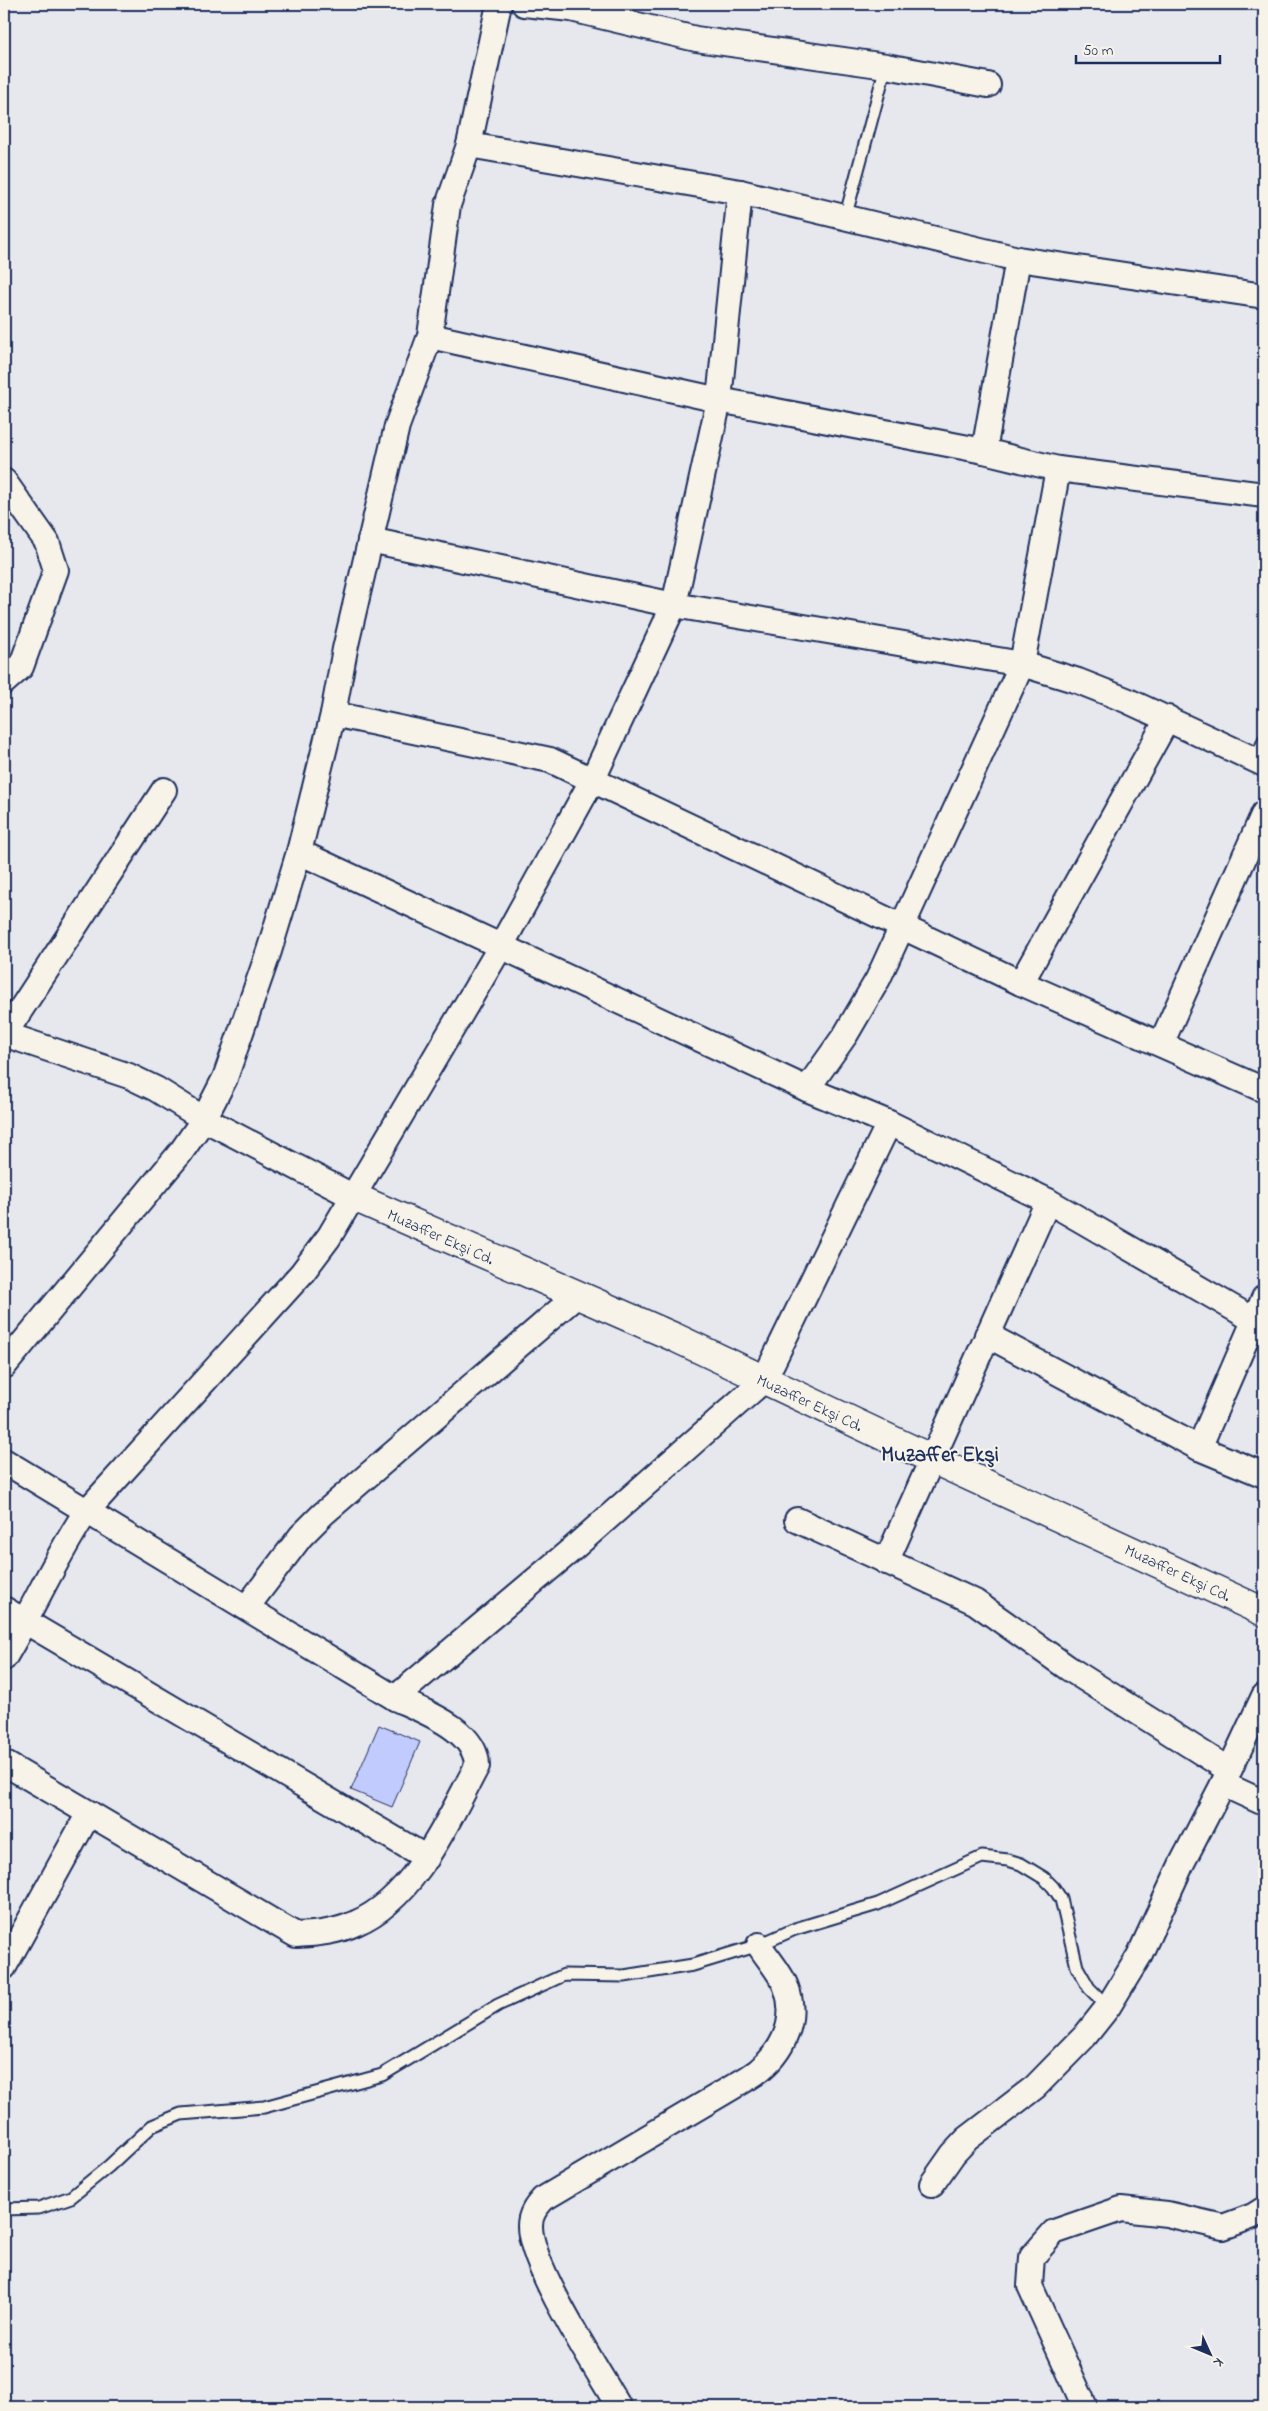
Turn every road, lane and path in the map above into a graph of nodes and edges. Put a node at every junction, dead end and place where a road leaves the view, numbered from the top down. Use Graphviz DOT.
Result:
graph roads {
  1 [pos="499,4"];
  2 [pos="524,4"];
  3 [pos="886,66"];
  4 [pos="988,85"];
  5 [pos="468,145"];
  6 [pos="740,192"];
  7 [pos="845,218"];
  8 [pos="1018,259"];
  9 [pos="1264,296"];
  10 [pos="430,336"];
  11 [pos="719,400"];
  12 [pos="984,451"];
  13 [pos="1058,470"];
  14 [pos="4,481"];
  15 [pos="1264,495"];
  16 [pos="370,540"];
  17 [pos="674,605"];
  18 [pos="1022,664"];
  19 [pos="4,682"];
  20 [pos="333,714"];
  21 [pos="1168,718"];
  22 [pos="1262,755"];
  23 [pos="593,779"];
  24 [pos="164,790"];
  25 [pos="1264,813"];
  26 [pos="299,852"];
  27 [pos="902,925"];
  28 [pos="501,946"];
  29 [pos="1021,983"];
  30 [pos="4,1035"];
  31 [pos="1161,1044"];
  32 [pos="806,1089"];
  33 [pos="1264,1090"];
  34 [pos="204,1119"];
  35 [pos="889,1123"];
  36 [pos="354,1196"];
  37 [pos="1048,1200"];
  38 [pos="576,1296"];
  39 [pos="1264,1298"];
  40 [pos="1254,1320"];
  41 [pos="987,1335"];
  42 [pos="4,1366"];
  43 [pos="764,1380"];
  44 [pos="1199,1448"];
  45 [pos="932,1459"];
  46 [pos="4,1460"];
  47 [pos="1264,1475"];
  48 [pos="86,1512"];
  49 [pos="797,1520"];
  50 [pos="886,1562"];
  51 [pos="246,1607"];
  52 [pos="4,1609"];
  53 [pos="1264,1612"];
  54 [pos="26,1621"];
  55 [pos="4,1658"];
  56 [pos="1264,1696"];
  57 [pos="395,1698"];
  58 [pos="4,1763"];
  59 [pos="1226,1777"];
  60 [pos="1264,1803"];
  61 [pos="89,1813"];
  62 [pos="427,1858"];
  63 [pos="758,1946"];
  64 [pos="4,1967"];
  65 [pos="1108,2007"];
  66 [pos="932,2184"];
  67 [pos="4,2209"];
  68 [pos="1264,2209"];
  69 [pos="619,2407"];
  70 [pos="1085,2407"];
  1 -- 5 [label="street"];
  2 -- 3 [label="street"];
  3 -- 4 [label="street"];
  3 -- 7 [label="lane"];
  5 -- 6 [label="street"];
  5 -- 10 [label="street"];
  6 -- 7 [label="street"];
  6 -- 11 [label="street"];
  7 -- 8 [label="street"];
  8 -- 9 [label="street"];
  8 -- 12 [label="street"];
  10 -- 11 [label="street"];
  10 -- 16 [label="street"];
  11 -- 12 [label="street"];
  11 -- 17 [label="street"];
  12 -- 13 [label="street"];
  13 -- 15 [label="street"];
  13 -- 18 [label="street"];
  14 -- 19 [label="street"];
  16 -- 17 [label="street"];
  16 -- 20 [label="street"];
  17 -- 18 [label="street"];
  17 -- 23 [label="street"];
  18 -- 21 [label="street"];
  18 -- 27 [label="street"];
  20 -- 23 [label="street"];
  20 -- 26 [label="street"];
  21 -- 22 [label="street"];
  21 -- 29 [label="street"];
  23 -- 27 [label="street"];
  23 -- 28 [label="street"];
  24 -- 30 [label="street"];
  25 -- 31 [label="street"];
  26 -- 28 [label="street"];
  26 -- 34 [label="street"];
  27 -- 29 [label="street"];
  27 -- 32 [label="street"];
  28 -- 32 [label="street"];
  28 -- 36 [label="street"];
  29 -- 31 [label="street"];
  30 -- 34 [label="street"];
  31 -- 33 [label="street"];
  32 -- 35 [label="street"];
  34 -- 36 [label="street"];
  34 -- 42 [label="street"];
  35 -- 37 [label="street"];
  35 -- 43 [label="street"];
  36 -- 38 [label="street, Muzaffer Ekşi Cd."];
  36 -- 48 [label="street"];
  37 -- 40 [label="street"];
  37 -- 41 [label="street"];
  38 -- 43 [label="street, Muzaffer Ekşi Cd."];
  38 -- 51 [label="street"];
  39 -- 40 [label="street"];
  40 -- 44 [label="street"];
  41 -- 44 [label="street"];
  41 -- 45 [label="street"];
  43 -- 45 [label="street, Muzaffer Ekşi Cd."];
  43 -- 57 [label="street"];
  44 -- 47 [label="street"];
  45 -- 50 [label="street"];
  45 -- 53 [label="street, Muzaffer Ekşi Cd."];
  46 -- 48 [label="street"];
  48 -- 51 [label="street"];
  48 -- 54 [label="street"];
  49 -- 50 [label="street"];
  50 -- 59 [label="street"];
  51 -- 57 [label="street"];
  52 -- 54 [label="street"];
  54 -- 55 [label="street"];
  54 -- 62 [label="street"];
  56 -- 59 [label="street"];
  57 -- 62 [label="street"];
  58 -- 61 [label="street"];
  59 -- 60 [label="street"];
  59 -- 65 [label="street"];
  61 -- 62 [label="street"];
  61 -- 64 [label="street"];
  63 -- 65 [label="lane"];
  63 -- 67 [label="lane"];
  63 -- 69 [label="street"];
  65 -- 66 [label="street"];
  68 -- 70 [label="street"];
}
